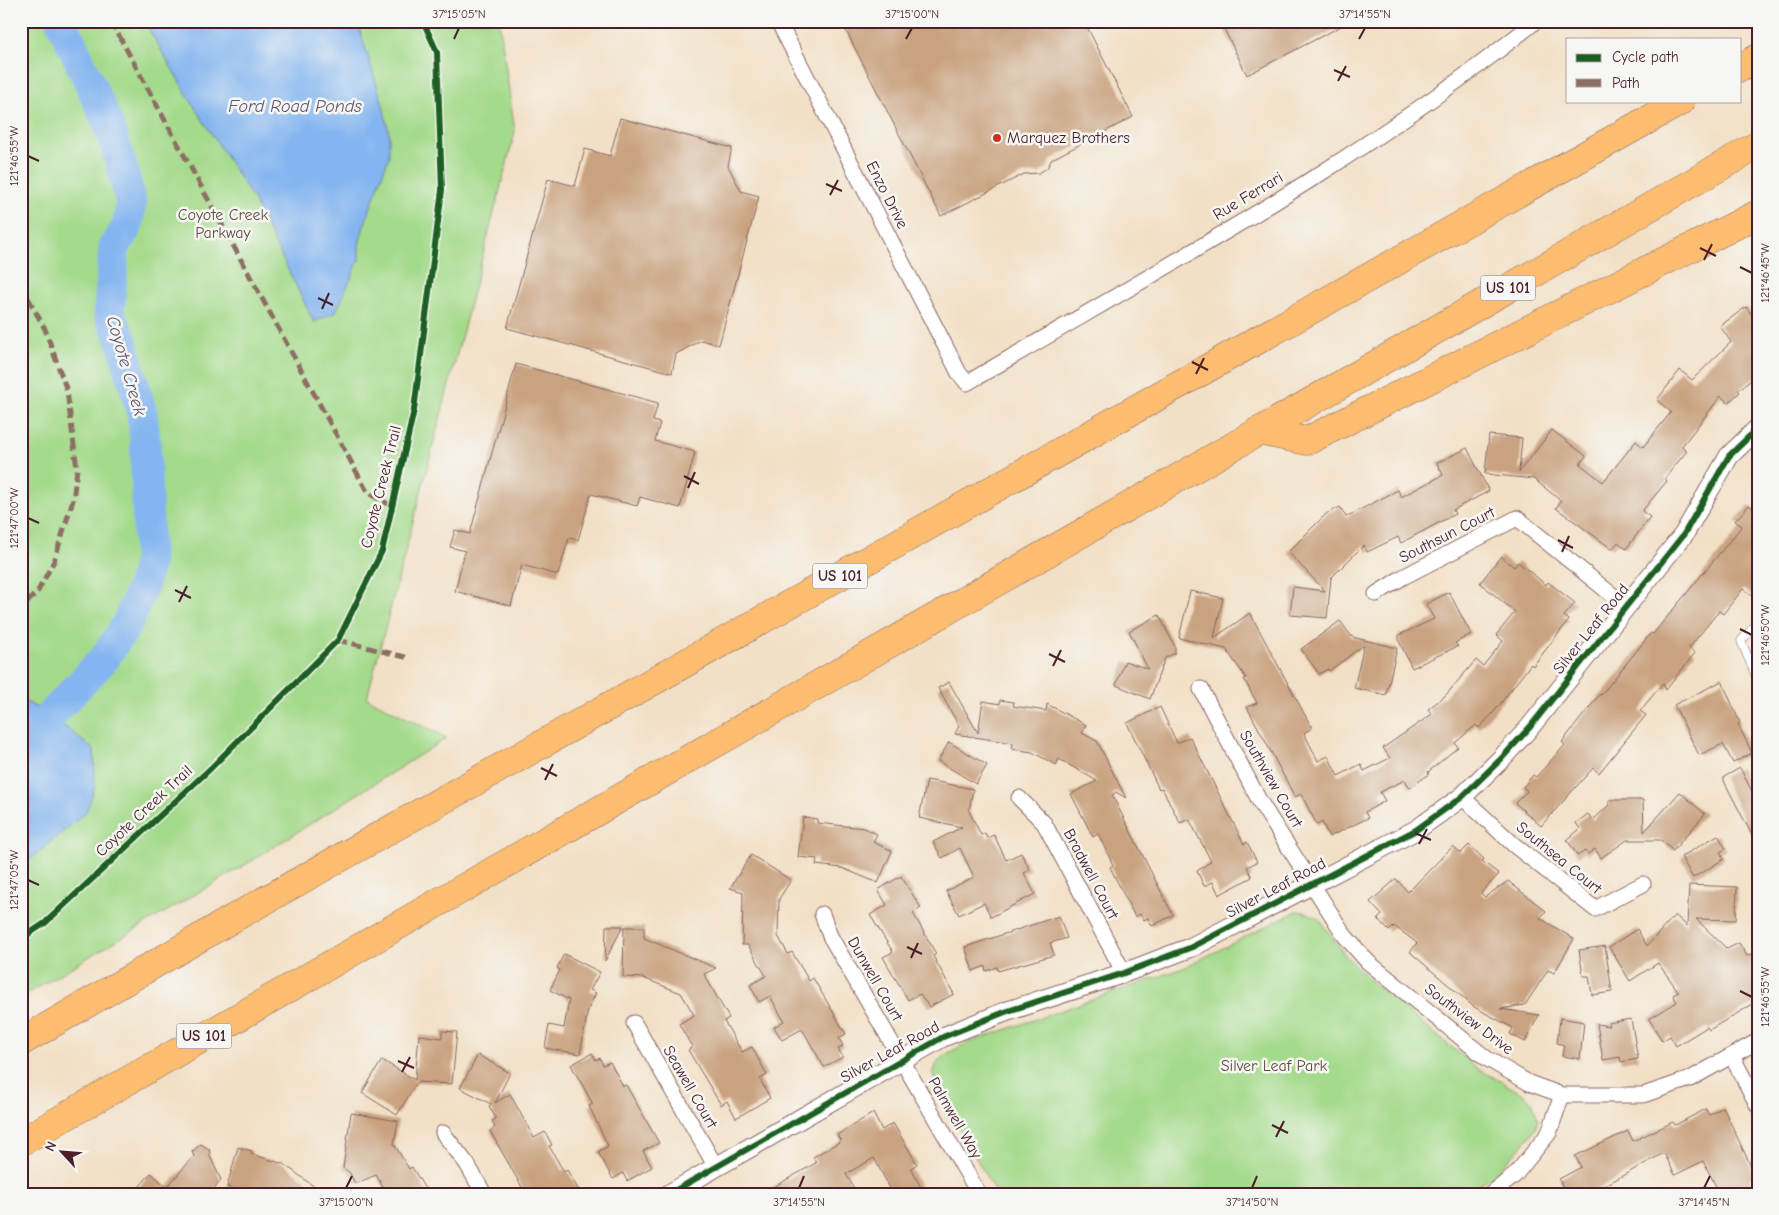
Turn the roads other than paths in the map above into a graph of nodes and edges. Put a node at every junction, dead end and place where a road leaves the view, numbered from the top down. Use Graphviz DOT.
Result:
graph roads {
  1 [pos="778,21"];
  2 [pos="1536,21"];
  3 [pos="1758,58"];
  4 [pos="1742,67"];
  5 [pos="1679,102"];
  6 [pos="1758,145"];
  7 [pos="1758,214"];
  8 [pos="967,383"];
  9 [pos="1758,428"];
  10 [pos="1258,431"];
  11 [pos="1376,594"];
  12 [pos="1627,607"];
  13 [pos="1758,622"];
  14 [pos="1758,664"];
  15 [pos="1753,672"];
  16 [pos="1758,681"];
  17 [pos="1201,689"];
  18 [pos="1462,796"];
  19 [pos="1019,798"];
  20 [pos="1314,884"];
  21 [pos="1643,884"];
  22 [pos="822,914"];
  23 [pos="1124,974"];
  24 [pos="634,1023"];
  25 [pos="1758,1041"];
  26 [pos="21,1042"];
  27 [pos="1732,1056"];
  28 [pos="902,1060"];
  29 [pos="1562,1095"];
  30 [pos="1758,1106"];
  31 [pos="443,1133"];
  32 [pos="21,1142"];
  33 [pos="716,1167"];
  34 [pos="484,1194"];
  35 [pos="669,1194"];
  36 [pos="979,1194"];
  37 [pos="1491,1194"];
  1 -- 8 [label="street, Enzo Drive"];
  2 -- 8 [label="street, Rue Ferrari"];
  3 -- 4 [label="highway"];
  5 -- 26 [label="highway, US 101"];
  6 -- 10 [label="highway, US 101"];
  7 -- 10 [label="highway"];
  9 -- 12 [label="street, Silver Leaf Road"];
  10 -- 32 [label="highway, US 101"];
  11 -- 12 [label="street, Southsun Court"];
  12 -- 18 [label="street, Silver Leaf Road"];
  13 -- 15 [label="lane"];
  14 -- 15 [label="lane"];
  15 -- 16 [label="lane"];
  17 -- 20 [label="street, Southview Court"];
  18 -- 20 [label="street, Silver Leaf Road"];
  18 -- 21 [label="street, Southsea Court"];
  19 -- 23 [label="street, Bradwell Court"];
  20 -- 23 [label="street, Silver Leaf Road"];
  20 -- 29 [label="street, Southview Drive"];
  22 -- 28 [label="street, Dunwell Court"];
  23 -- 28 [label="street, Silver Leaf Road"];
  24 -- 33 [label="street, Seawell Court"];
  25 -- 27 [label="street, Southview Drive"];
  27 -- 29 [label="street, Southview Drive"];
  27 -- 30 [label="street"];
  28 -- 33 [label="street, Silver Leaf Road"];
  28 -- 36 [label="street, Palmwell Way"];
  29 -- 37 [label="street"];
  31 -- 34 [label="street"];
  33 -- 35 [label="street, Silver Leaf Road"];
}
